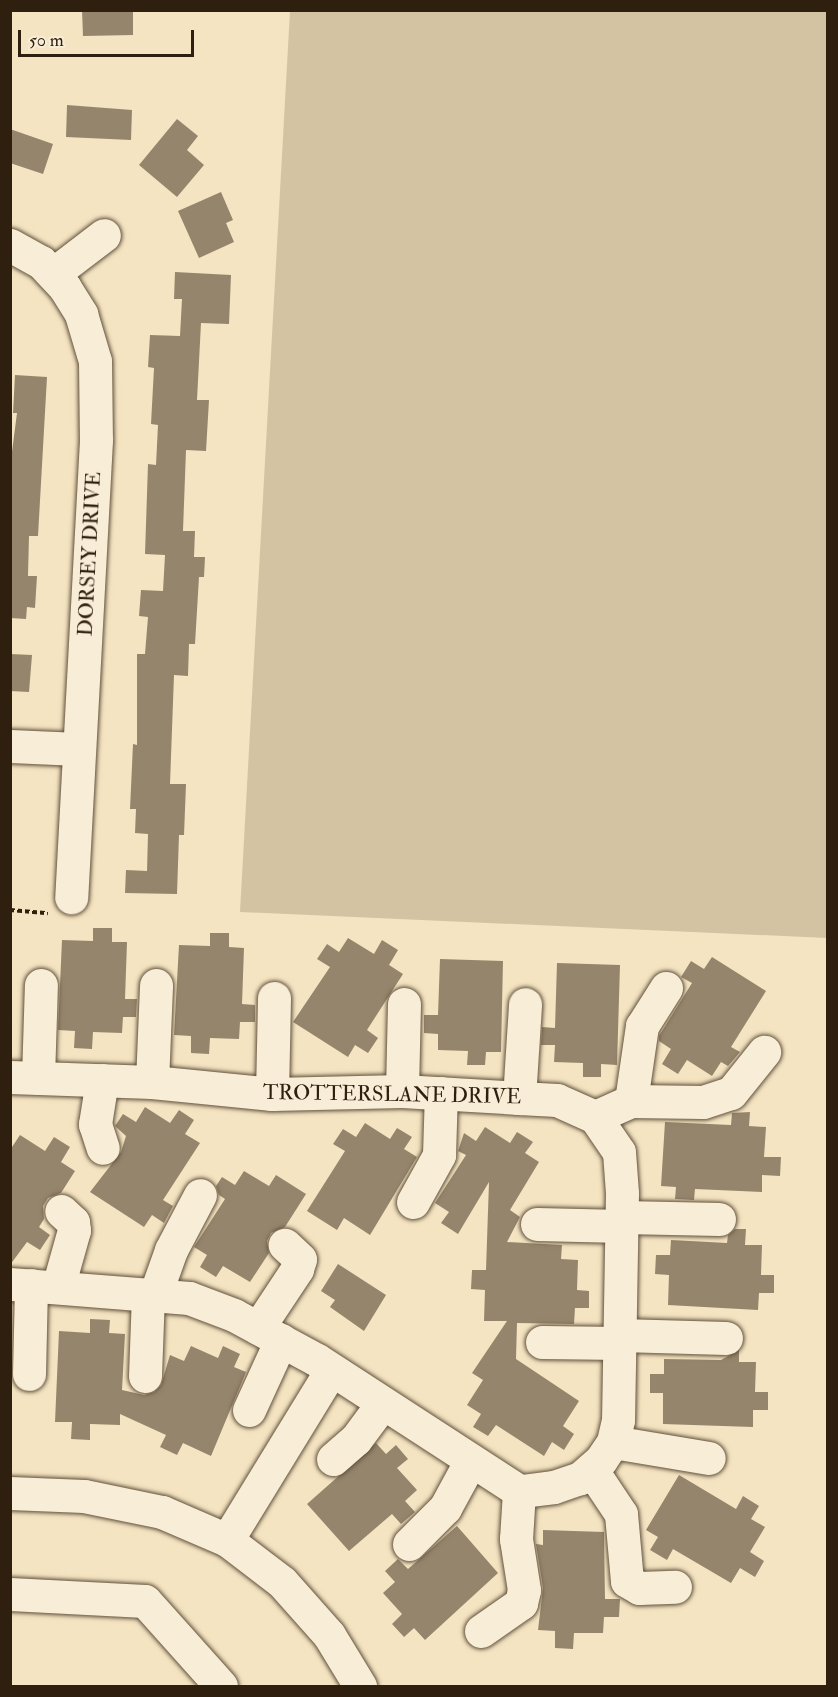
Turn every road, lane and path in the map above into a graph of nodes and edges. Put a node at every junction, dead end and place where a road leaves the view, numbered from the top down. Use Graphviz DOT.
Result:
graph roads {
  1 [pos="105,235"];
  2 [pos="10,245"];
  3 [pos="53,274"];
  4 [pos="10,746"];
  5 [pos="79,749"];
  6 [pos="71,897"];
  7 [pos="10,910"];
  8 [pos="41,985"];
  9 [pos="156,985"];
  10 [pos="666,988"];
  11 [pos="274,998"];
  12 [pos="404,1004"];
  13 [pos="525,1004"];
  14 [pos="764,1052"];
  15 [pos="24,1077"];
  16 [pos="102,1080"];
  17 [pos="152,1082"];
  18 [pos="402,1091"];
  19 [pos="441,1092"];
  20 [pos="273,1094"];
  21 [pos="519,1098"];
  22 [pos="631,1101"];
  23 [pos="595,1117"];
  24 [pos="103,1148"];
  25 [pos="200,1195"];
  26 [pos="413,1202"];
  27 [pos="62,1211"];
  28 [pos="718,1219"];
  29 [pos="622,1222"];
  30 [pos="537,1224"];
  31 [pos="285,1245"];
  32 [pos="33,1286"];
  33 [pos="151,1295"];
  34 [pos="269,1334"];
  35 [pos="726,1338"];
  36 [pos="620,1339"];
  37 [pos="542,1342"];
  38 [pos="331,1370"];
  39 [pos="28,1374"];
  40 [pos="145,1376"];
  41 [pos="382,1404"];
  42 [pos="249,1410"];
  43 [pos="601,1457"];
  44 [pos="709,1458"];
  45 [pos="333,1459"];
  46 [pos="470,1462"];
  47 [pos="519,1491"];
  48 [pos="10,1492"];
  49 [pos="227,1540"];
  50 [pos="409,1544"];
  51 [pos="675,1587"];
  52 [pos="10,1594"];
  53 [pos="481,1631"];
  54 [pos="221,1686"];
  55 [pos="360,1686"];
  1 -- 3 [label="street"];
  2 -- 3 [label="street, DORSEY DRIVE"];
  3 -- 5 [label="street, DORSEY DRIVE"];
  4 -- 5 [label="street"];
  5 -- 6 [label="street, DORSEY DRIVE"];
  6 -- 7 [label="path"];
  8 -- 15 [label="street"];
  9 -- 17 [label="street"];
  10 -- 22 [label="street"];
  11 -- 20 [label="street"];
  12 -- 18 [label="street"];
  13 -- 21 [label="street"];
  14 -- 22 [label="street"];
  15 -- 16 [label="street, TROTTERSLANE DRIVE"];
  16 -- 17 [label="street, TROTTERSLANE DRIVE"];
  16 -- 24 [label="street"];
  17 -- 20 [label="street, TROTTERSLANE DRIVE"];
  18 -- 19 [label="street, TROTTERSLANE DRIVE"];
  18 -- 20 [label="street, TROTTERSLANE DRIVE"];
  19 -- 21 [label="street, TROTTERSLANE DRIVE"];
  19 -- 26 [label="street"];
  21 -- 23 [label="street, TROTTERSLANE DRIVE"];
  22 -- 23 [label="street"];
  23 -- 29 [label="street"];
  25 -- 33 [label="street"];
  27 -- 32 [label="street"];
  28 -- 29 [label="street"];
  29 -- 30 [label="street"];
  29 -- 36 [label="street"];
  31 -- 34 [label="street"];
  32 -- 33 [label="street"];
  32 -- 39 [label="street"];
  33 -- 34 [label="street"];
  33 -- 40 [label="street"];
  34 -- 38 [label="street"];
  34 -- 42 [label="street"];
  35 -- 36 [label="street"];
  36 -- 37 [label="street"];
  36 -- 43 [label="street"];
  38 -- 41 [label="street"];
  38 -- 49 [label="street"];
  41 -- 45 [label="street"];
  41 -- 46 [label="street"];
  43 -- 44 [label="street"];
  43 -- 47 [label="street"];
  43 -- 51 [label="street"];
  46 -- 47 [label="street"];
  46 -- 50 [label="street"];
  47 -- 53 [label="street"];
  48 -- 49 [label="street"];
  49 -- 55 [label="street"];
  52 -- 54 [label="street"];
}
